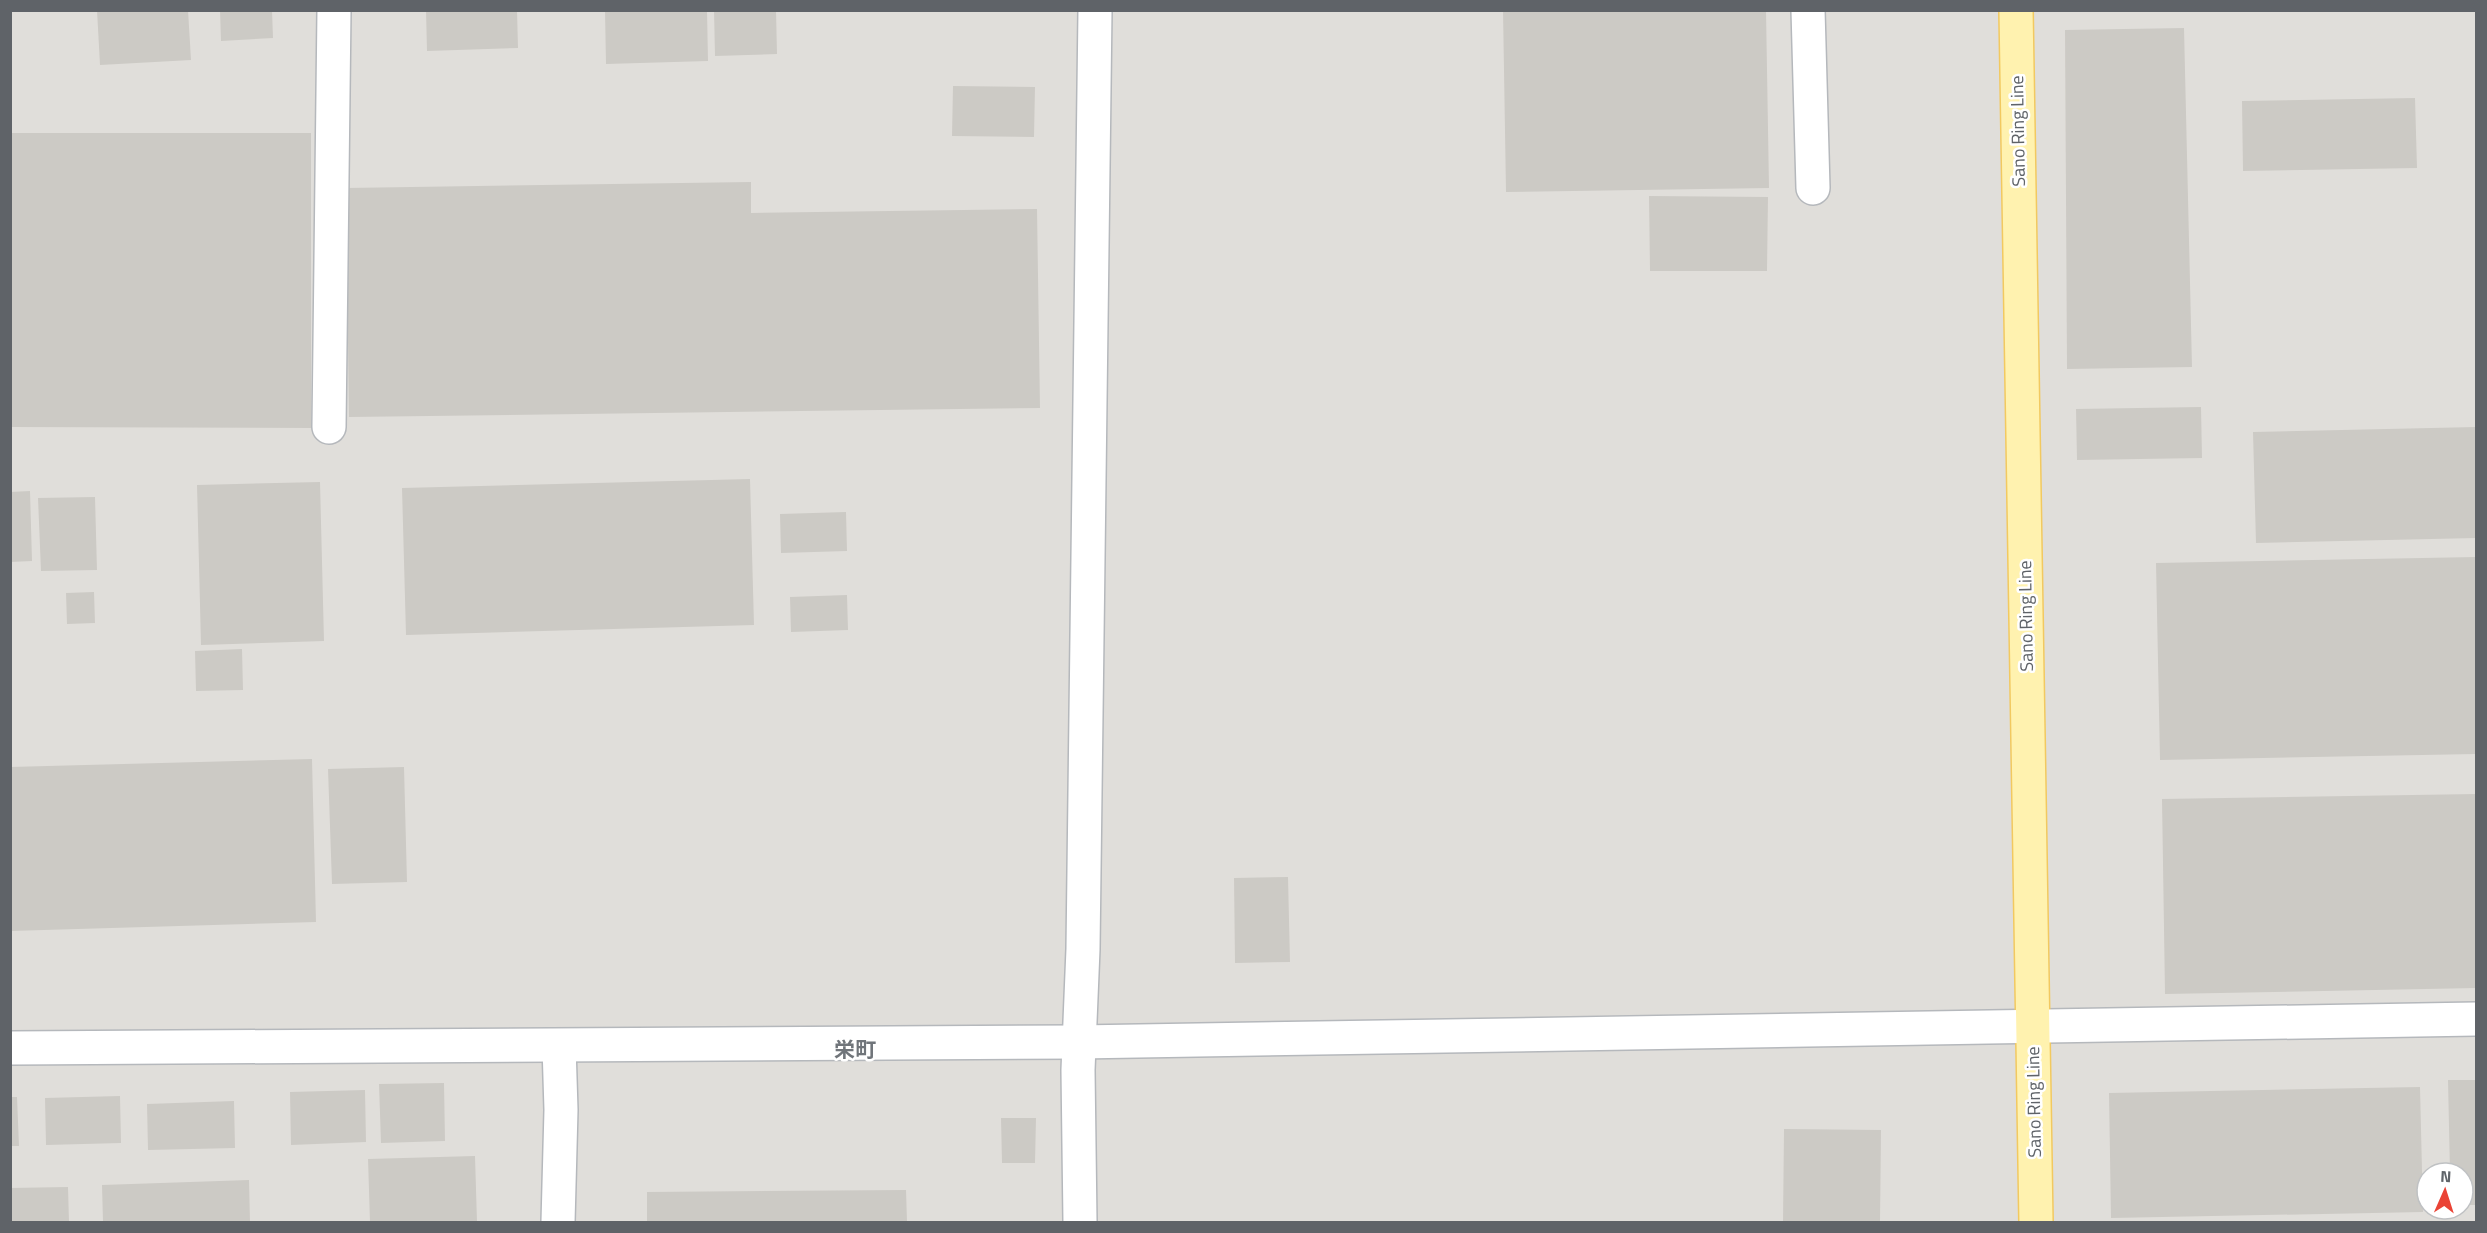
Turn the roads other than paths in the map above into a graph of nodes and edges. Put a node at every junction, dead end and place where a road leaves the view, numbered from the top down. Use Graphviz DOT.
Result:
graph roads {
  1 [pos="334,10"];
  2 [pos="1095,10"];
  3 [pos="1808,10"];
  4 [pos="2016,10"];
  5 [pos="1813,188"];
  6 [pos="329,427"];
  7 [pos="2476,1019"];
  8 [pos="2033,1027"];
  9 [pos="1079,1042"];
  10 [pos="560,1046"];
  11 [pos="10,1048"];
  12 [pos="558,1222"];
  13 [pos="1080,1222"];
  14 [pos="2036,1222"];
  1 -- 6 [label="street"];
  2 -- 9 [label="street"];
  3 -- 5 [label="street"];
  4 -- 8 [label="main road, Sano Ring Line"];
  7 -- 8 [label="street"];
  8 -- 9 [label="street"];
  8 -- 14 [label="main road, Sano Ring Line"];
  9 -- 10 [label="street"];
  9 -- 13 [label="street"];
  10 -- 11 [label="street"];
  10 -- 12 [label="street"];
}
